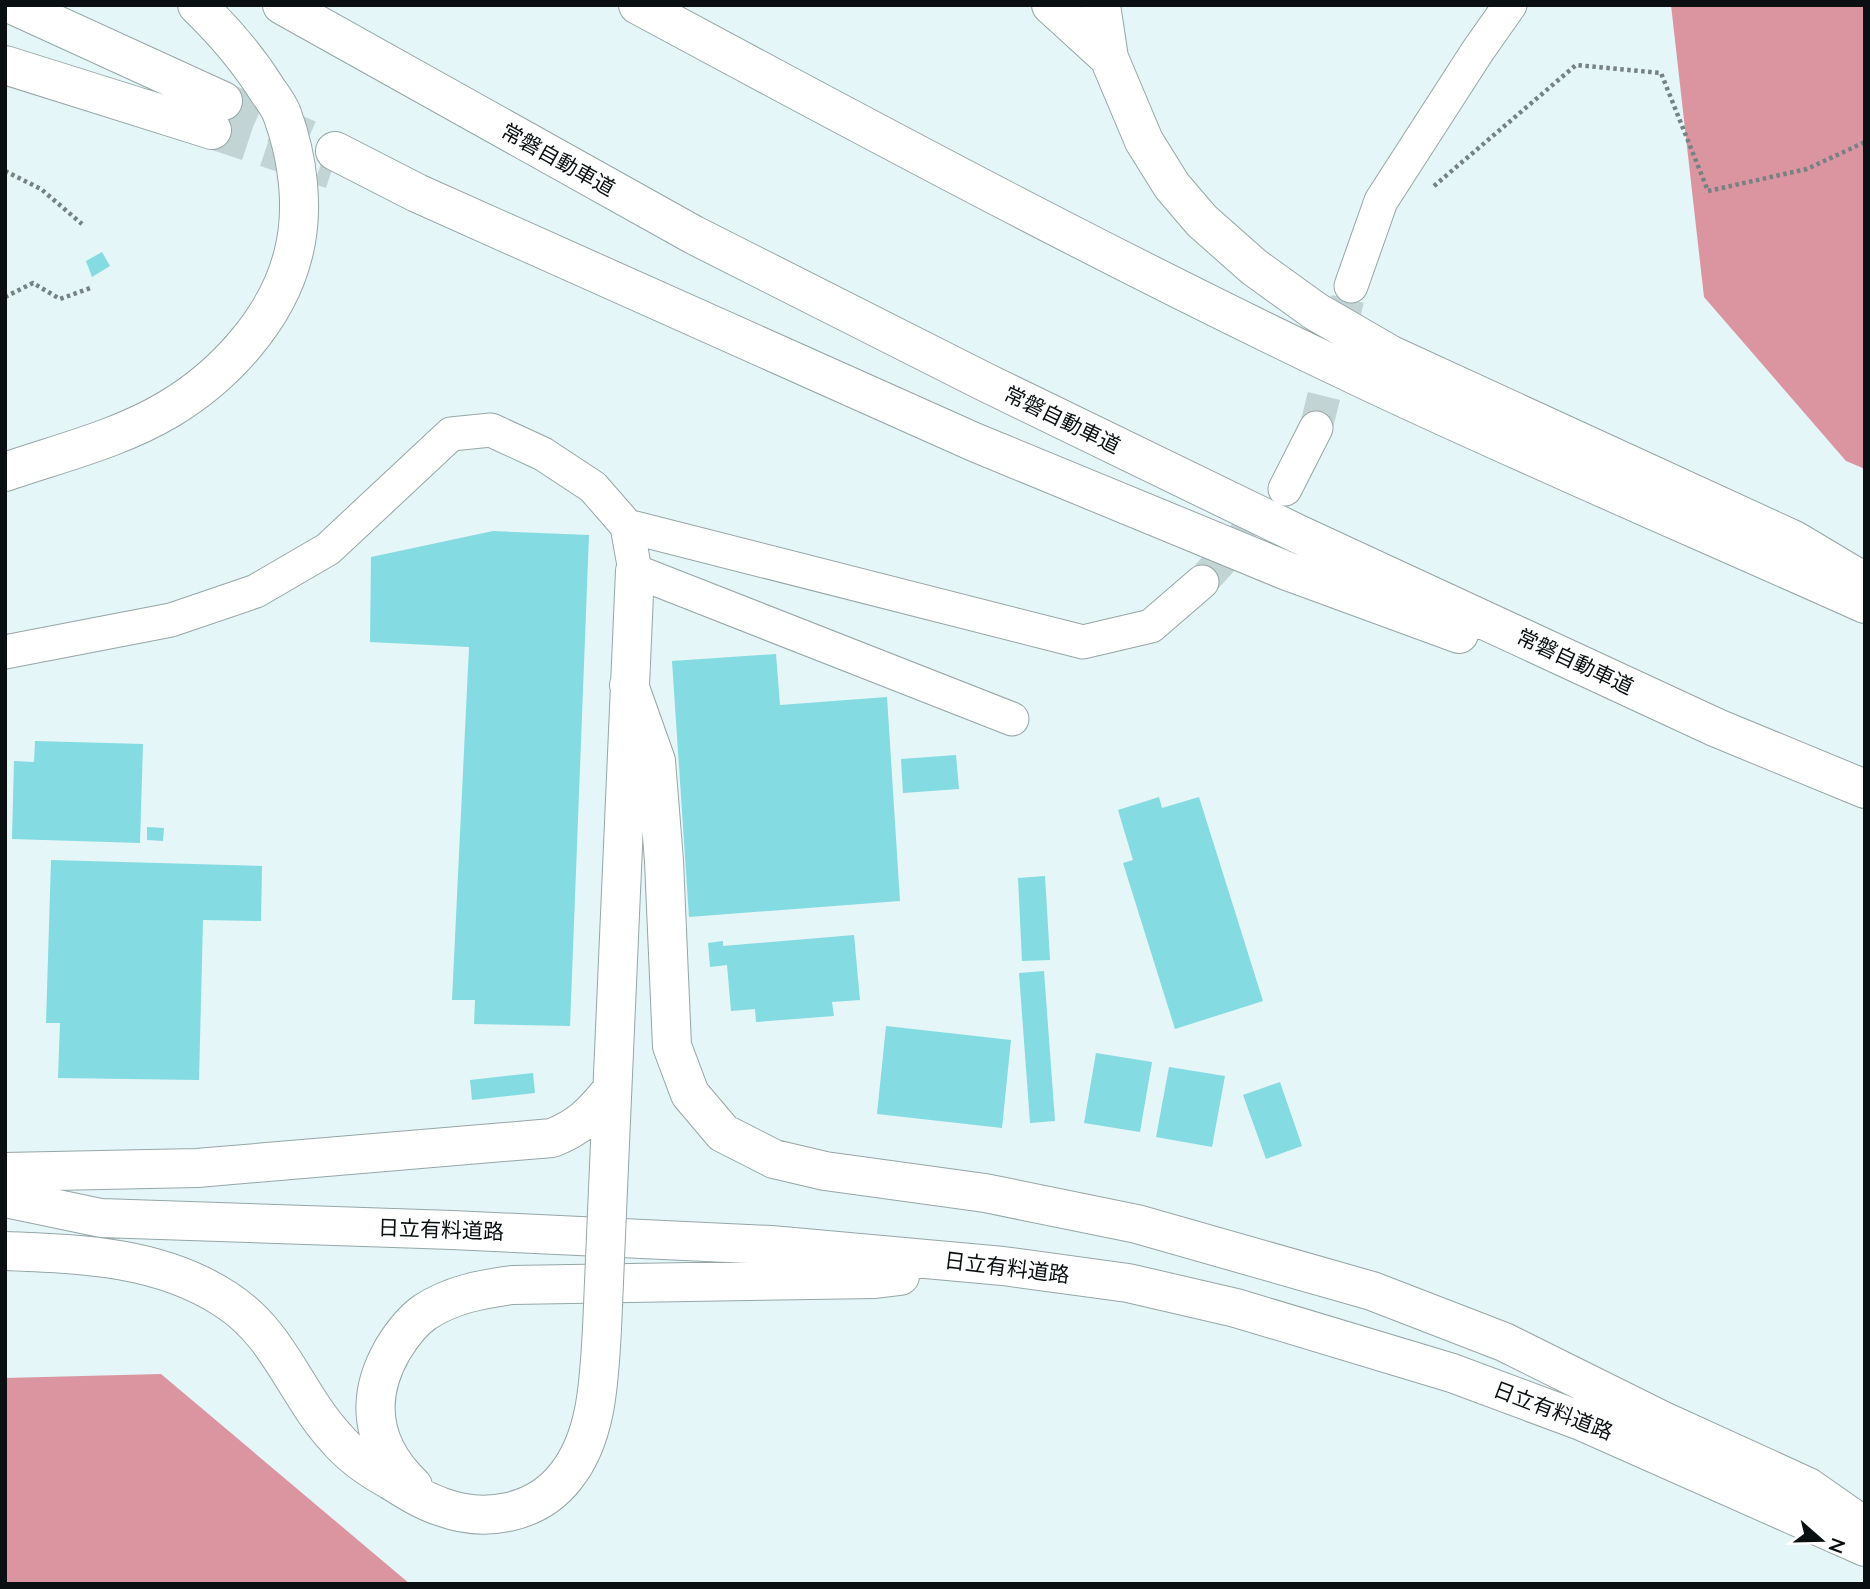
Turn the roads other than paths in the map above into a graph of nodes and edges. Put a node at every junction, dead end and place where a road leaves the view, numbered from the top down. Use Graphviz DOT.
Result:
graph roads {
  1 [pos="13,5"];
  2 [pos="197,5"];
  3 [pos="282,5"];
  4 [pos="638,5"];
  5 [pos="1051,5"];
  6 [pos="1101,5"];
  7 [pos="1510,5"];
  8 [pos="1109,58"];
  9 [pos="5,65"];
  10 [pos="334,160"];
  11 [pos="1351,286"];
  12 [pos="1316,428"];
  13 [pos="5,472"];
  14 [pos="1285,489"];
  15 [pos="627,526"];
  16 [pos="635,572"];
  17 [pos="1202,582"];
  18 [pos="1865,582"];
  19 [pos="1865,604"];
  20 [pos="5,652"];
  21 [pos="629,685"];
  22 [pos="1012,719"];
  23 [pos="1717,728"];
  24 [pos="1865,789"];
  25 [pos="611,1091"];
  26 [pos="5,1172"];
  27 [pos="5,1198"];
  28 [pos="101,1218"];
  29 [pos="5,1230"];
  30 [pos="5,1251"];
  31 [pos="1003,1266"];
  32 [pos="442,1507"];
  33 [pos="1865,1527"];
  34 [pos="1865,1547"];
  1 -- 9 [label="highway"];
  2 -- 13 [label="highway"];
  3 -- 23 [label="highway, 常磐自動車道"];
  4 -- 19 [label="highway"];
  5 -- 8 [label="highway"];
  6 -- 8 [label="highway"];
  7 -- 11 [label="street"];
  8 -- 18 [label="highway"];
  10 -- 23 [label="highway"];
  12 -- 14 [label="street"];
  15 -- 16 [label="street"];
  15 -- 17 [label="street"];
  15 -- 20 [label="street"];
  16 -- 21 [label="highway"];
  16 -- 22 [label="street"];
  21 -- 25 [label="highway"];
  21 -- 33 [label="highway"];
  23 -- 24 [label="highway, 常磐自動車道"];
  25 -- 26 [label="highway"];
  25 -- 32 [label="highway, bridge"];
  27 -- 28 [label="highway"];
  28 -- 29 [label="highway"];
  28 -- 31 [label="highway, 日立有料道路"];
  30 -- 32 [label="highway"];
  31 -- 32 [label="highway"];
  31 -- 34 [label="highway, 日立有料道路"];
}
